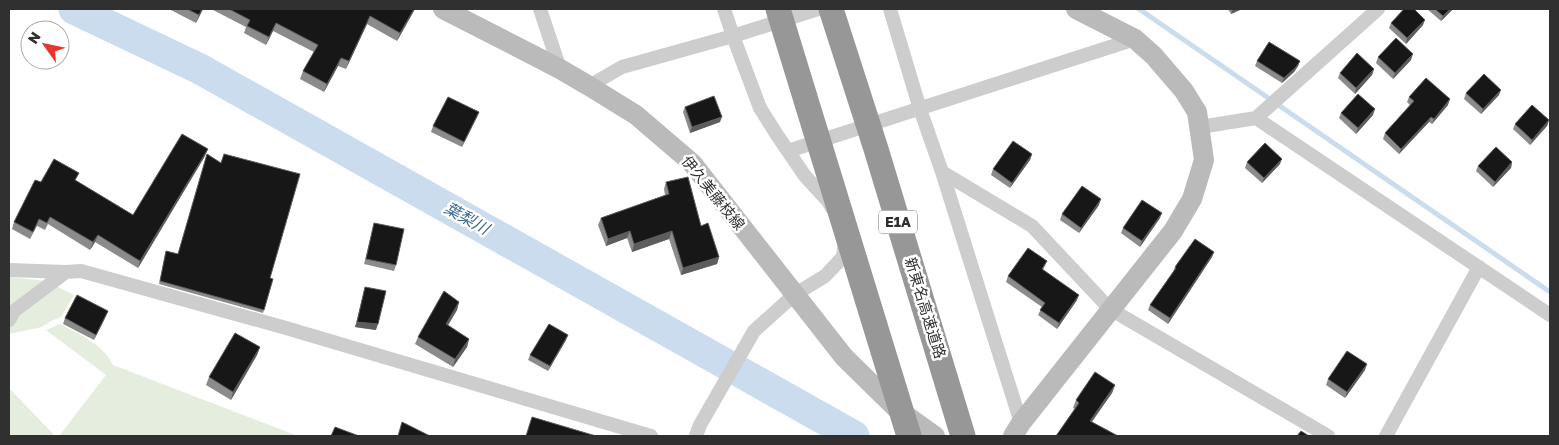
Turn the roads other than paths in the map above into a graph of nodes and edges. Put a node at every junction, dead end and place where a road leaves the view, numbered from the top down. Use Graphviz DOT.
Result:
graph roads {
  1 [pos="443,9"];
  2 [pos="540,9"];
  3 [pos="724,9"];
  4 [pos="778,9"];
  5 [pos="818,9"];
  6 [pos="831,9"];
  7 [pos="890,9"];
  8 [pos="1076,9"];
  9 [pos="1378,9"];
  10 [pos="733,36"];
  11 [pos="1135,40"];
  12 [pos="560,68"];
  13 [pos="590,86"];
  14 [pos="920,109"];
  15 [pos="1256,118"];
  16 [pos="1200,127"];
  17 [pos="788,152"];
  18 [pos="942,172"];
  19 [pos="1479,267"];
  20 [pos="9,270"];
  21 [pos="66,272"];
  22 [pos="794,295"];
  23 [pos="1110,309"];
  24 [pos="1550,315"];
  25 [pos="9,320"];
  26 [pos="1017,430"];
  27 [pos="652,436"];
  28 [pos="696,436"];
  29 [pos="909,436"];
  30 [pos="935,436"];
  31 [pos="963,436"];
  32 [pos="1328,436"];
  33 [pos="1386,436"];
  1 -- 12 [label="main road, 伊久美藤枝線"];
  2 -- 12 [label="street"];
  3 -- 10 [label="street"];
  4 -- 29 [label="highway, bridge"];
  5 -- 10 [label="street"];
  6 -- 31 [label="highway, 新東名高速道路 / E1A, bridge"];
  7 -- 14 [label="street"];
  8 -- 11 [label="main road"];
  9 -- 15 [label="street"];
  10 -- 13 [label="street"];
  10 -- 17 [label="street"];
  11 -- 14 [label="street"];
  11 -- 16 [label="main road"];
  12 -- 13 [label="main road, 伊久美藤枝線"];
  13 -- 22 [label="main road, 伊久美藤枝線"];
  14 -- 17 [label="street"];
  14 -- 18 [label="street"];
  15 -- 16 [label="street"];
  15 -- 19 [label="street"];
  16 -- 23 [label="main road"];
  17 -- 22 [label="street"];
  18 -- 23 [label="street"];
  18 -- 26 [label="street"];
  19 -- 24 [label="street"];
  19 -- 33 [label="street"];
  20 -- 21 [label="street"];
  21 -- 25 [label="street"];
  21 -- 27 [label="street"];
  22 -- 28 [label="street"];
  22 -- 30 [label="main road, 伊久美藤枝線"];
  23 -- 26 [label="main road"];
  23 -- 32 [label="street"];
}
